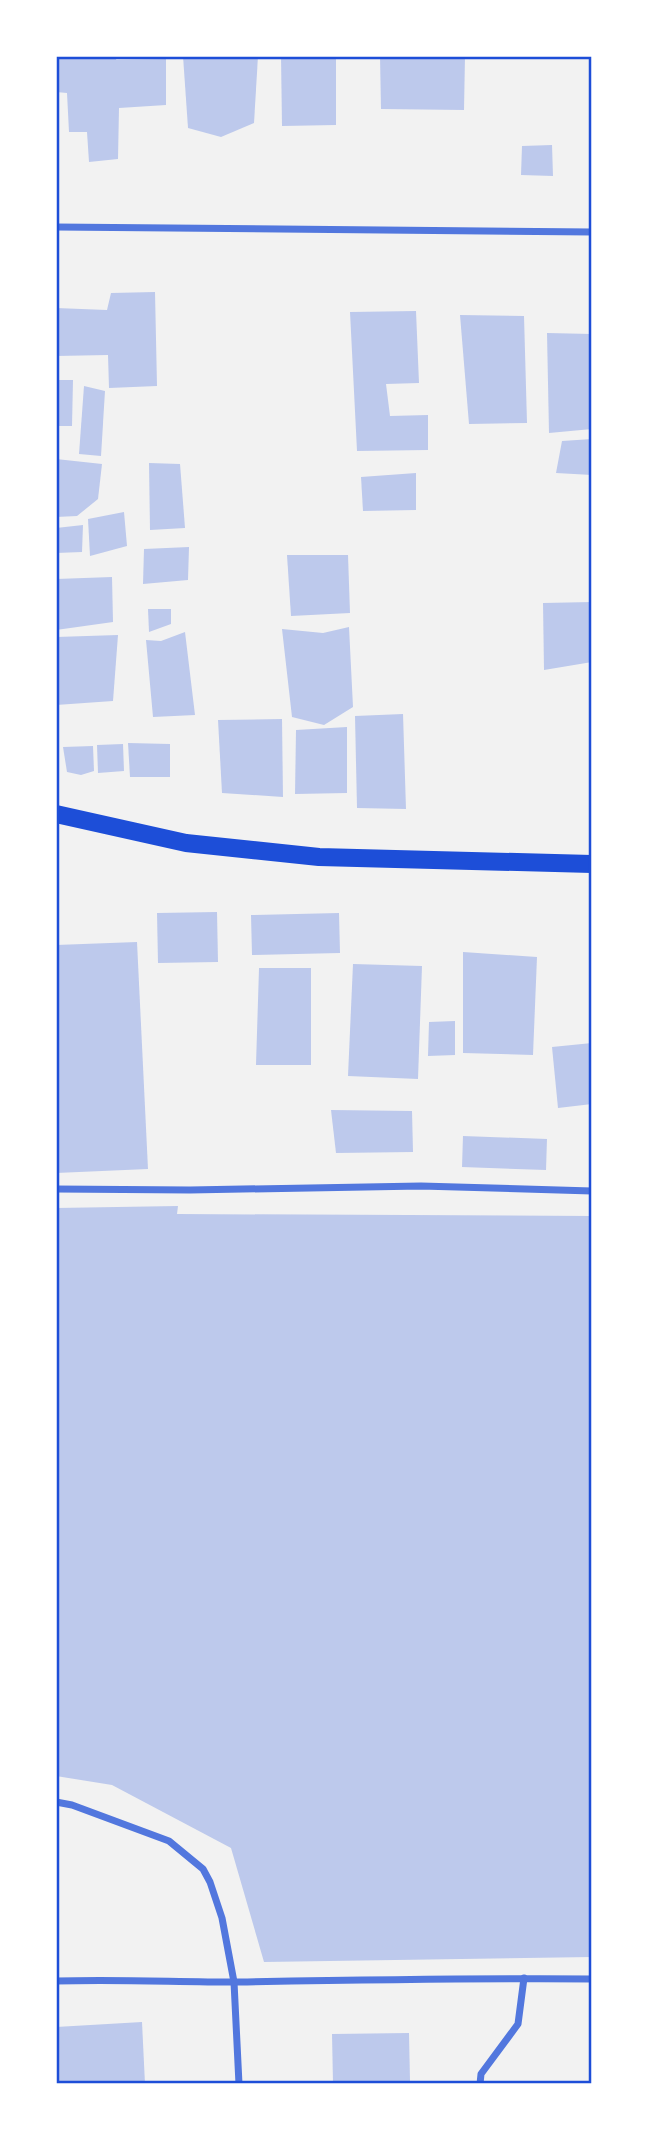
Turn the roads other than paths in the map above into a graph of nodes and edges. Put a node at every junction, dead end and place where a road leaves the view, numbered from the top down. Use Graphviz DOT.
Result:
graph roads {
  1 [pos="56,227"];
  2 [pos="592,232"];
  3 [pos="56,814"];
  4 [pos="592,864"];
  5 [pos="56,1189"];
  6 [pos="592,1191"];
  7 [pos="56,1802"];
  8 [pos="524,1978"];
  9 [pos="592,1979"];
  10 [pos="56,1981"];
  11 [pos="234,1982"];
  12 [pos="239,2084"];
  13 [pos="480,2084"];
  1 -- 2 [label="street"];
  3 -- 4 [label="main road"];
  5 -- 6 [label="street"];
  7 -- 11 [label="street"];
  8 -- 9 [label="street"];
  8 -- 11 [label="street"];
  8 -- 13 [label="street"];
  10 -- 11 [label="street"];
  11 -- 12 [label="street"];
}
